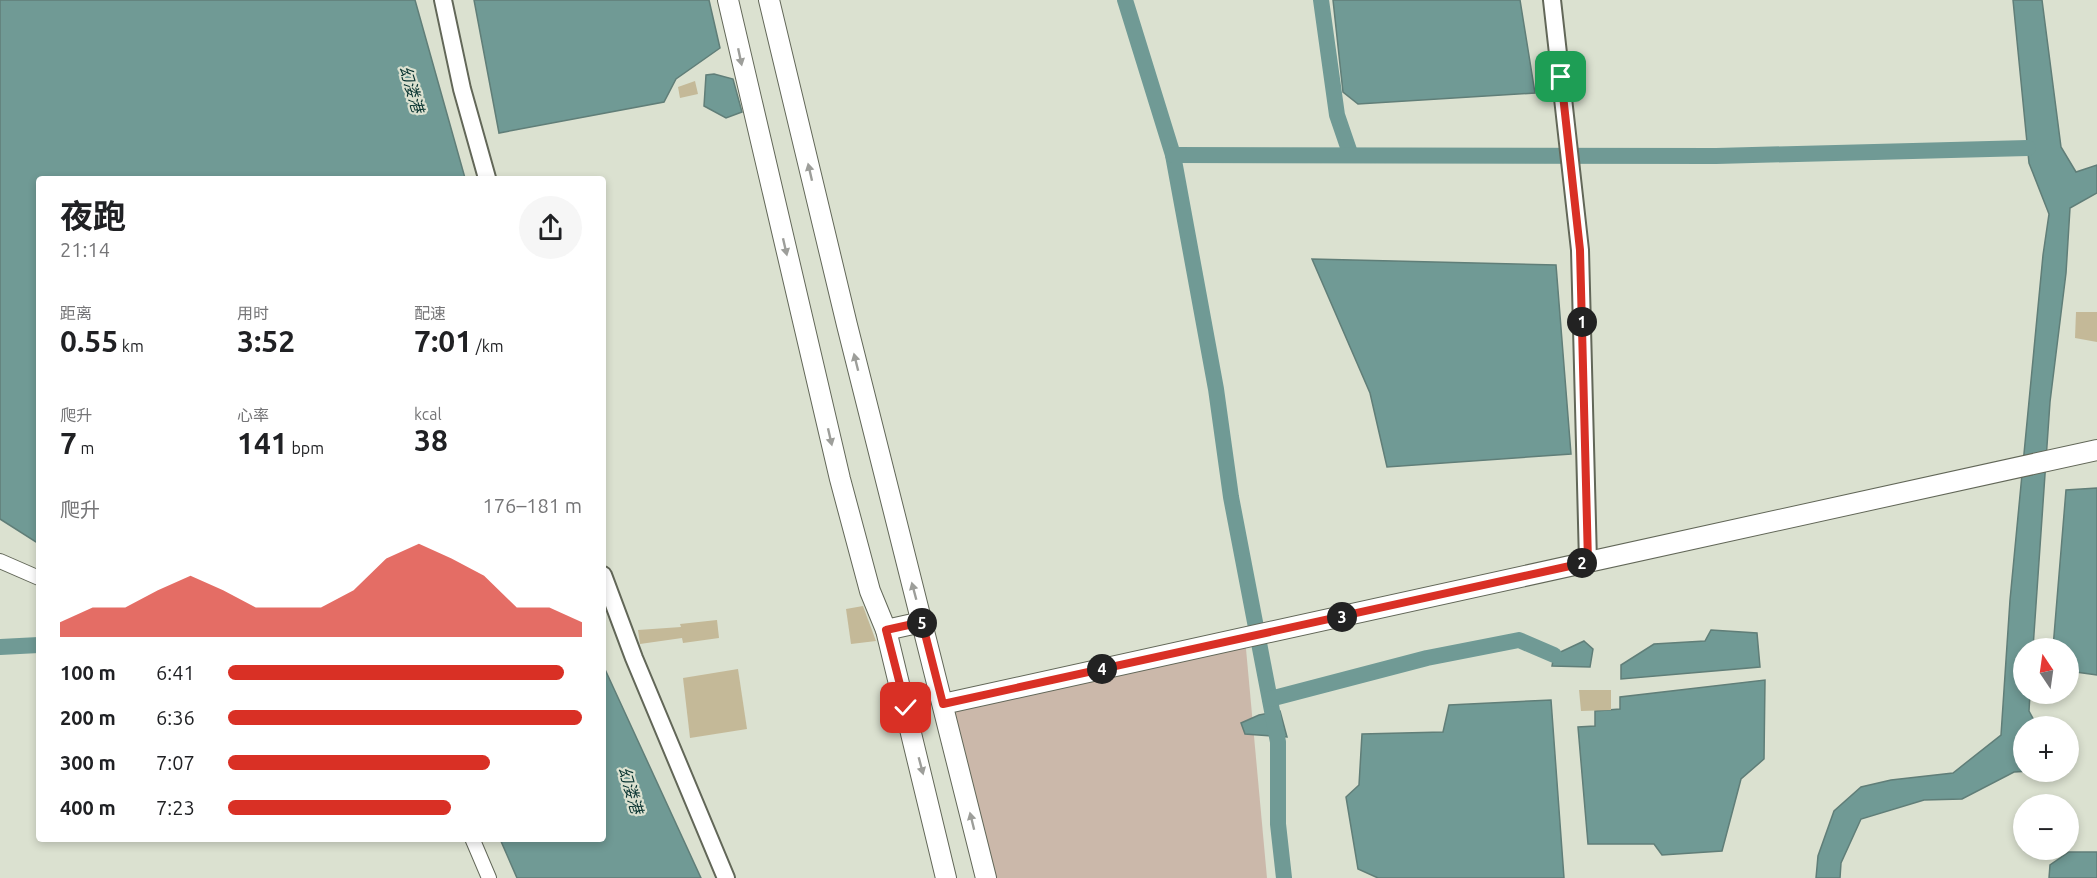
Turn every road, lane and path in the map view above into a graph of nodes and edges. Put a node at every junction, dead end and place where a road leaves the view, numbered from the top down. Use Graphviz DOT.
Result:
graph roads {
  1 [pos="443,0"];
  2 [pos="728,0"];
  3 [pos="769,0"];
  4 [pos="1552,0"];
  5 [pos="486,176"];
  6 [pos="2097,450"];
  7 [pos="0,561"];
  8 [pos="1588,562"];
  9 [pos="36,577"];
  10 [pos="606,583"];
  11 [pos="922,622"];
  12 [pos="886,630"];
  13 [pos="943,704"];
  14 [pos="474,842"];
  15 [pos="489,878"];
  16 [pos="726,878"];
  17 [pos="946,878"];
  18 [pos="986,878"];
  1 -- 5 [label="street"];
  2 -- 12 [label="main road, one-way"];
  11 -- 3 [label="main road, one-way"];
  4 -- 8 [label="street"];
  6 -- 8 [label="main road"];
  7 -- 9 [label="street"];
  8 -- 13 [label="main road"];
  10 -- 16 [label="street"];
  11 -- 12 [label="main road"];
  11 -- 13 [label="main road"];
  12 -- 17 [label="main road, one-way"];
  18 -- 13 [label="main road, one-way"];
  14 -- 15 [label="street"];
}
